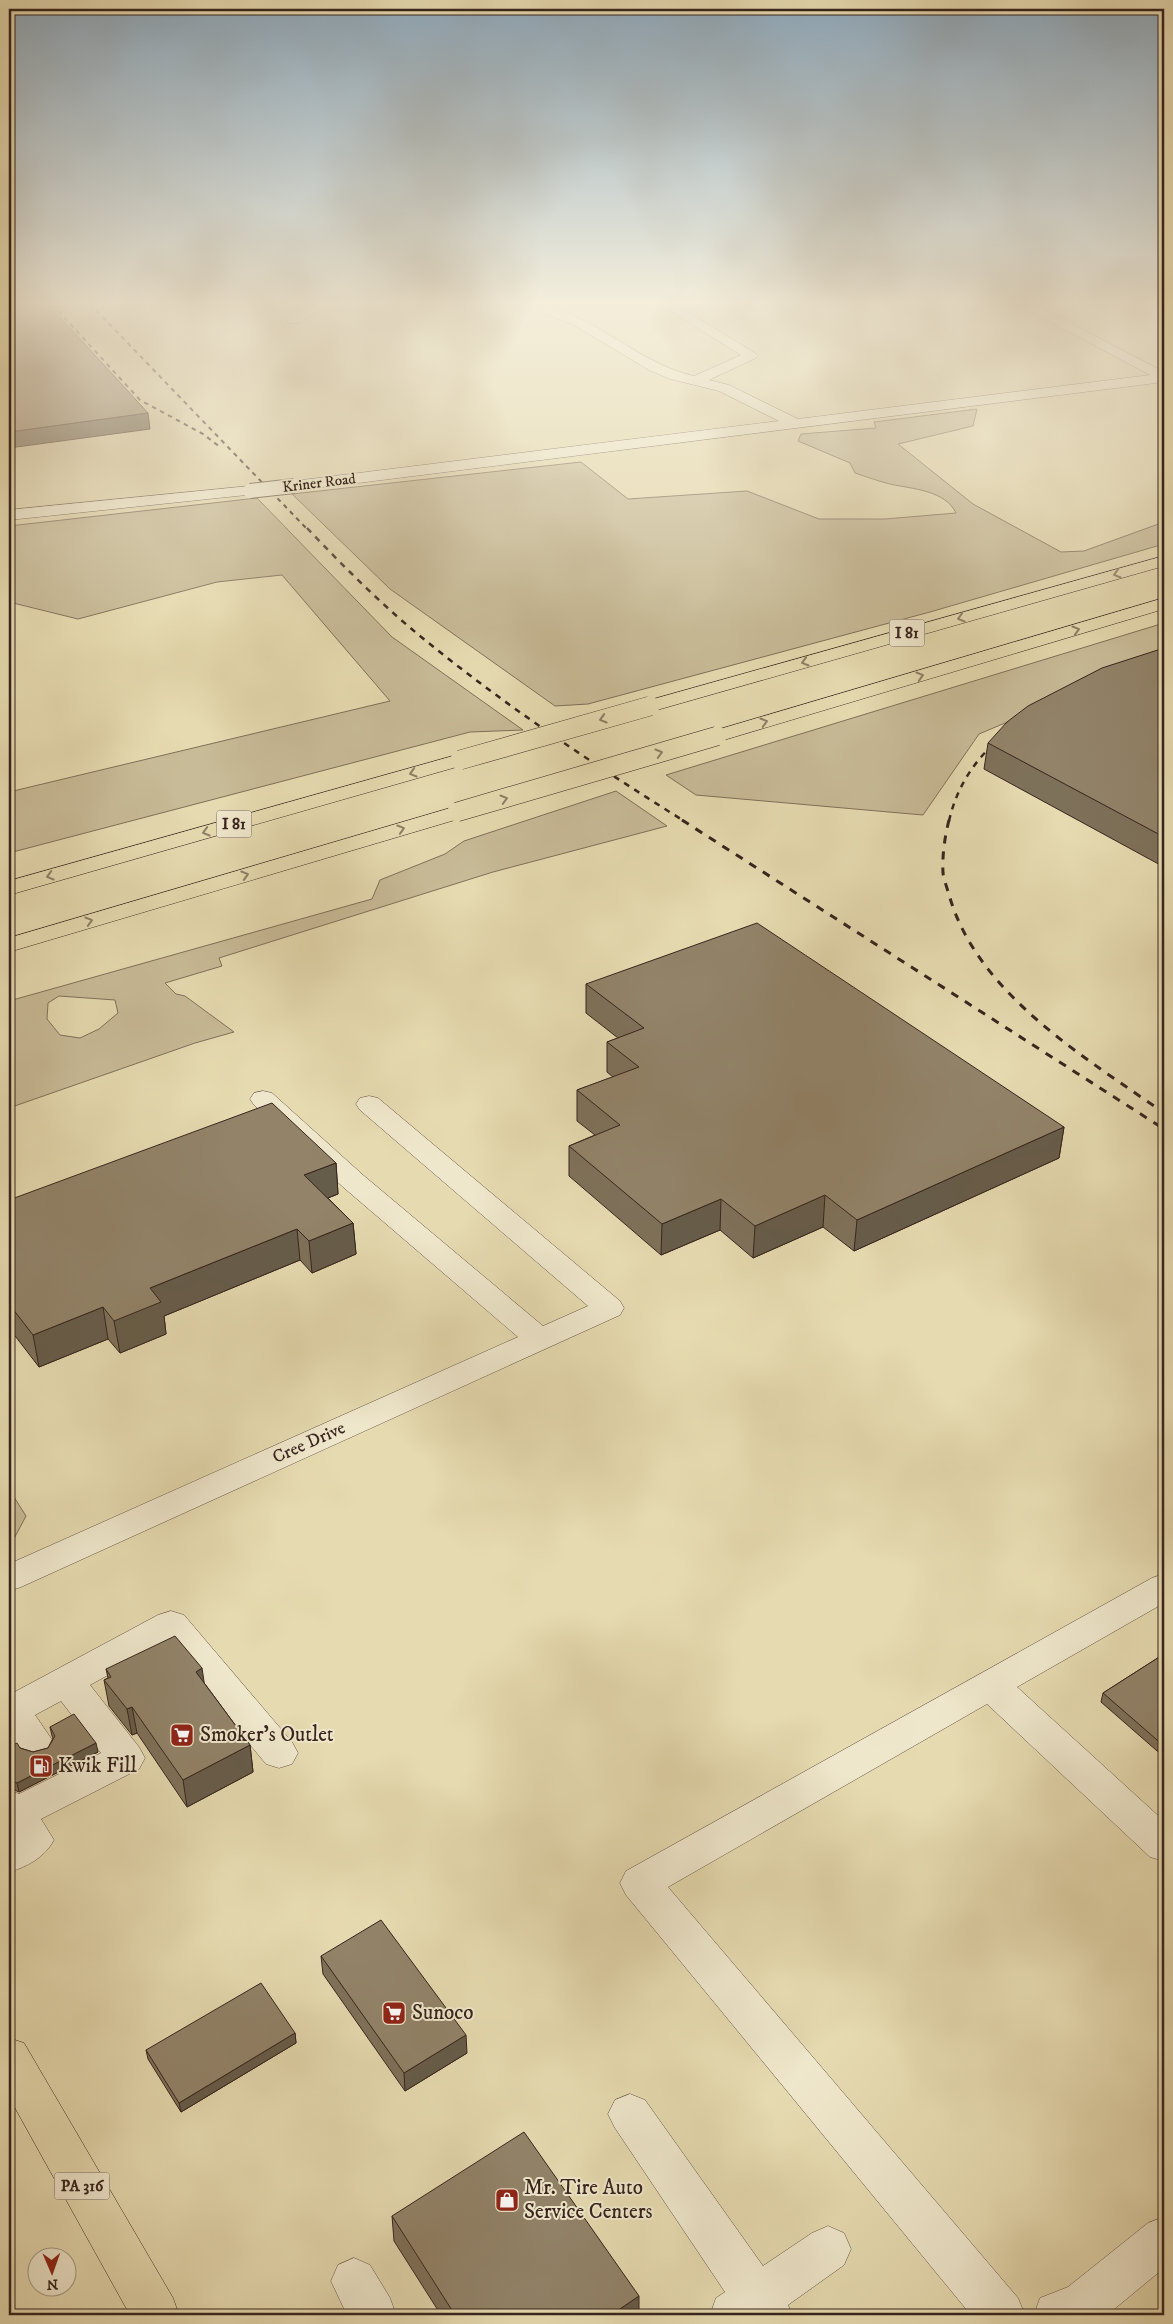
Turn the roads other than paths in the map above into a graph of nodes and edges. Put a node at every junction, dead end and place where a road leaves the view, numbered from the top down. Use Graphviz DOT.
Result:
graph roads {
  1 [pos="774,412"];
  2 [pos="888,412"];
  3 [pos="796,424"];
  4 [pos="9,516"];
  5 [pos="1164,560"];
  6 [pos="1164,604"];
  7 [pos="9,888"];
  8 [pos="9,945"];
  9 [pos="263,1099"];
  10 [pos="369,1104"];
  11 [pos="540,1339"];
  12 [pos="9,1578"];
  13 [pos="1164,1587"];
  14 [pos="66,1681"];
  15 [pos="990,1685"];
  16 [pos="9,1711"];
  17 [pos="36,1744"];
  18 [pos="279,1753"];
  19 [pos="12,1810"];
  20 [pos="1164,1845"];
  21 [pos="9,1856"];
  22 [pos="9,2057"];
  23 [pos="630,2114"];
  24 [pos="1164,2240"];
  25 [pos="828,2249"];
  26 [pos="753,2310"];
  27 [pos="1078,2311"];
  28 [pos="156,2315"];
  29 [pos="1001,2315"];
  1 -- 3 [label="street"];
  2 -- 3 [label="street, Kriner Road"];
  3 -- 4 [label="street, Kriner Road, bridge"];
  5 -- 7 [label="main road, I 81, one-way, bridge"];
  8 -- 6 [label="main road, one-way, bridge"];
  9 -- 11 [label="street"];
  10 -- 11 [label="street, Cree Drive"];
  11 -- 12 [label="street, Cree Drive"];
  13 -- 15 [label="street"];
  14 -- 16 [label="street"];
  14 -- 18 [label="street"];
  14 -- 19 [label="street"];
  15 -- 20 [label="street"];
  15 -- 29 [label="street"];
  16 -- 17 [label="street"];
  19 -- 21 [label="street"];
  22 -- 28 [label="main road, PA 316"];
  23 -- 26 [label="street"];
  24 -- 27 [label="street"];
  25 -- 26 [label="street"];
}
